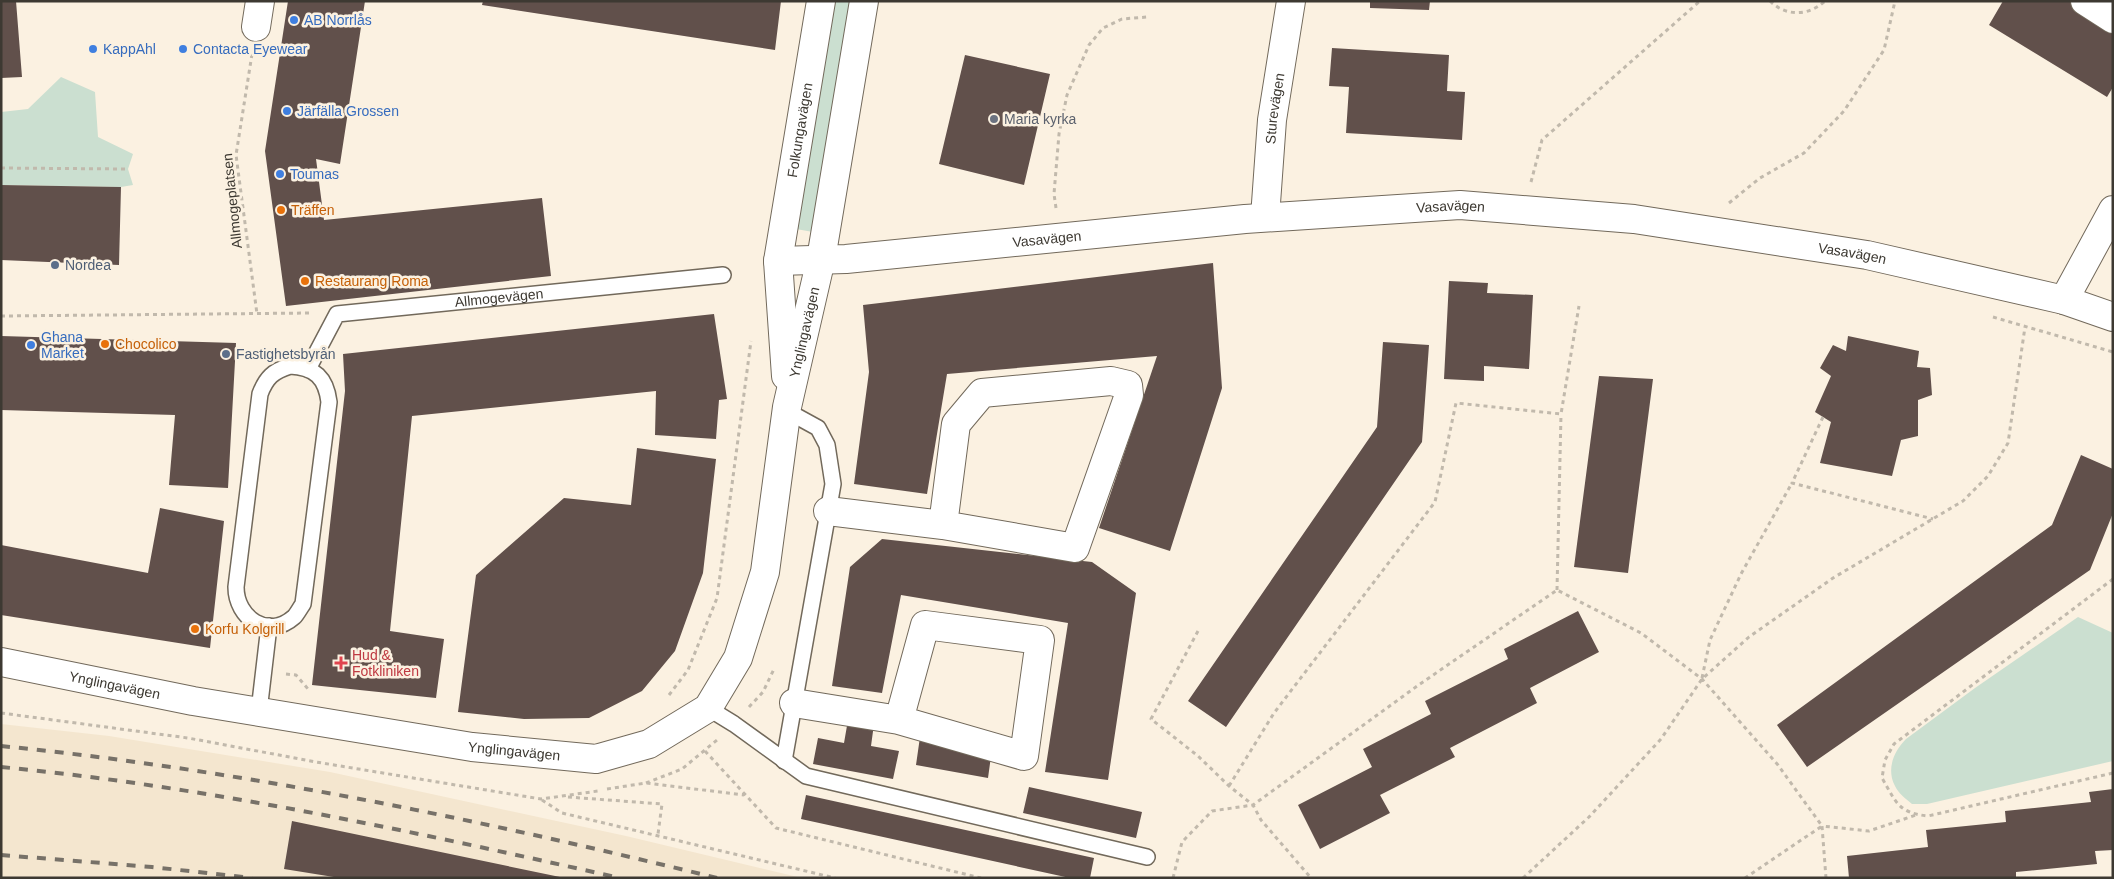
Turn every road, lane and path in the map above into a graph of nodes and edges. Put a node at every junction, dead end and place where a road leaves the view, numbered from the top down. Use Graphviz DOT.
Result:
graph roads {
  1 [pos="821,1"];
  2 [pos="864,1"];
  3 [pos="1291,1"];
  4 [pos="1700,1"];
  5 [pos="1770,1"];
  6 [pos="1826,1"];
  7 [pos="1895,1"];
  8 [pos="2085,1"];
  9 [pos="258,14"];
  10 [pos="1147,18"];
  11 [pos="2113,19"];
  12 [pos="1,168"];
  13 [pos="128,169"];
  14 [pos="1530,186"];
  15 [pos="1726,205"];
  16 [pos="2113,210"];
  17 [pos="1058,216"];
  18 [pos="1265,217"];
  19 [pos="821,259"];
  20 [pos="778,261"];
  21 [pos="723,275"];
  22 [pos="2032,293"];
  23 [pos="2064,300"];
  24 [pos="1579,306"];
  25 [pos="256,314"];
  26 [pos="337,314"];
  27 [pos="1,316"];
  28 [pos="1988,316"];
  29 [pos="2113,317"];
  30 [pos="2025,326"];
  31 [pos="752,333"];
  32 [pos="2113,352"];
  33 [pos="308,369"];
  34 [pos="787,409"];
  35 [pos="1561,414"];
  36 [pos="1823,417"];
  37 [pos="1792,484"];
  38 [pos="828,511"];
  39 [pos="1934,519"];
  40 [pos="942,525"];
  41 [pos="2113,579"];
  42 [pos="1557,590"];
  43 [pos="269,626"];
  44 [pos="1198,632"];
  45 [pos="1,662"];
  46 [pos="265,671"];
  47 [pos="1702,679"];
  48 [pos="314,696"];
  49 [pos="193,701"];
  50 [pos="663,702"];
  51 [pos="794,704"];
  52 [pos="708,708"];
  53 [pos="259,711"];
  54 [pos="1,713"];
  55 [pos="899,720"];
  56 [pos="188,738"];
  57 [pos="705,751"];
  58 [pos="784,761"];
  59 [pos="2113,773"];
  60 [pos="1229,786"];
  61 [pos="744,795"];
  62 [pos="563,796"];
  63 [pos="541,799"];
  64 [pos="1253,805"];
  65 [pos="1917,815"];
  66 [pos="1822,826"];
  67 [pos="658,834"];
  68 [pos="1147,857"];
  69 [pos="835,878"];
  70 [pos="980,878"];
  71 [pos="1173,878"];
  72 [pos="1311,878"];
  73 [pos="1523,878"];
  74 [pos="1745,878"];
  75 [pos="1826,878"];
  1 -- 20 [label="street, Folkungavägen"];
  2 -- 19 [label="street"];
  3 -- 18 [label="street, Sturevägen"];
  4 -- 14 [label="path"];
  5 -- 6 [label="path"];
  7 -- 15 [label="path"];
  8 -- 11 [label="street"];
  9 -- 25 [label="path, Allmogeplatsen"];
  10 -- 17 [label="path"];
  12 -- 13 [label="path"];
  16 -- 23 [label="street"];
  18 -- 19 [label="street, Vasavägen"];
  18 -- 22 [label="street, Vasavägen"];
  19 -- 20 [label="street, Vasavägen"];
  19 -- 34 [label="street, Ynglingavägen"];
  20 -- 34 [label="street, Ynglingavägen"];
  21 -- 26 [label="lane, Allmogevägen"];
  22 -- 23 [label="street, Vasavägen"];
  22 -- 30 [label="path"];
  23 -- 29 [label="street, Vasavägen"];
  24 -- 35 [label="path"];
  25 -- 26 [label="path"];
  25 -- 27 [label="path"];
  26 -- 33 [label="lane"];
  28 -- 30 [label="path"];
  30 -- 32 [label="path"];
  30 -- 39 [label="path"];
  31 -- 50 [label="path"];
  33 -- 43 [label="lane"];
  33 -- 43 [label="lane"];
  34 -- 38 [label="lane"];
  34 -- 52 [label="street, Ynglingavägen"];
  35 -- 42 [label="path"];
  35 -- 60 [label="path"];
  36 -- 37 [label="path"];
  37 -- 39 [label="path"];
  37 -- 47 [label="path"];
  38 -- 40 [label="street"];
  38 -- 51 [label="lane"];
  39 -- 47 [label="path"];
  40 -- 40 [label="street"];
  41 -- 65 [label="path"];
  42 -- 47 [label="path"];
  42 -- 64 [label="path"];
  43 -- 46 [label="lane"];
  44 -- 60 [label="path"];
  45 -- 49 [label="street, Ynglingavägen"];
  46 -- 48 [label="path"];
  46 -- 53 [label="lane"];
  47 -- 66 [label="path"];
  47 -- 73 [label="path"];
  49 -- 53 [label="street, Ynglingavägen"];
  49 -- 56 [label="path"];
  51 -- 55 [label="street"];
  51 -- 58 [label="lane"];
  52 -- 53 [label="street, Ynglingavägen"];
  52 -- 58 [label="lane"];
  54 -- 56 [label="path"];
  55 -- 55 [label="street"];
  56 -- 63 [label="path"];
  57 -- 61 [label="path"];
  58 -- 68 [label="lane"];
  59 -- 65 [label="path"];
  60 -- 64 [label="path"];
  61 -- 62 [label="path"];
  61 -- 70 [label="path"];
  62 -- 63 [label="path"];
  62 -- 67 [label="path"];
  63 -- 67 [label="path"];
  64 -- 71 [label="path"];
  64 -- 72 [label="path"];
  65 -- 66 [label="path"];
  66 -- 74 [label="path"];
  66 -- 75 [label="path"];
  67 -- 69 [label="path"];
}
